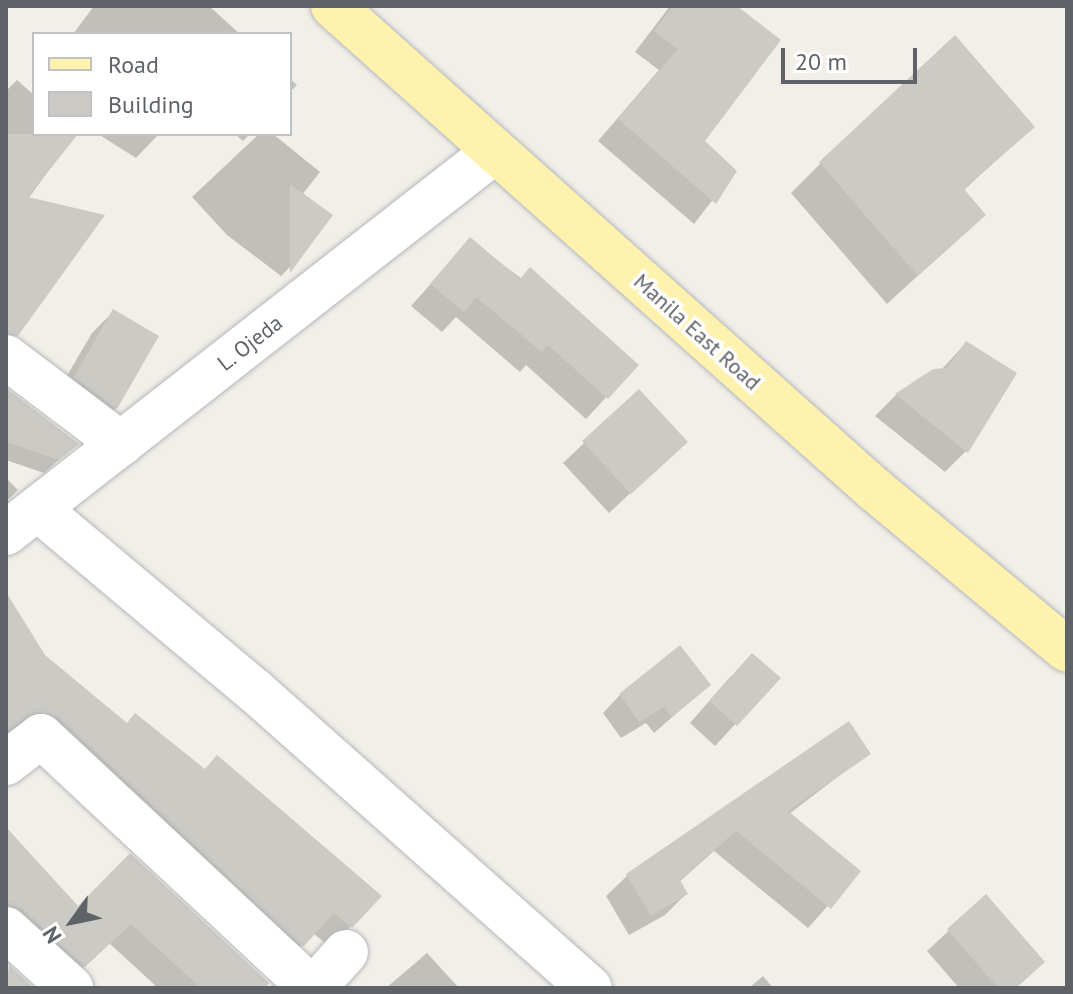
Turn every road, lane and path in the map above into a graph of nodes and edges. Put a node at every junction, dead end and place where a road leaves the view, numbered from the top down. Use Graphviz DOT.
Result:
graph roads {
  1 [pos="333,6"];
  2 [pos="494,152"];
  3 [pos="6,357"];
  4 [pos="121,444"];
  5 [pos="22,521"];
  6 [pos="1067,650"];
  7 [pos="6,763"];
  8 [pos="10,941"];
  9 [pos="346,952"];
  10 [pos="71,988"];
  11 [pos="313,988"];
  12 [pos="590,988"];
  1 -- 2 [label="main road, Manila East Road"];
  2 -- 4 [label="street, L. Ojeda"];
  2 -- 6 [label="main road, Manila East Road"];
  3 -- 4 [label="street"];
  4 -- 5 [label="street, L. Ojeda"];
  5 -- 12 [label="street"];
  7 -- 11 [label="street"];
  8 -- 10 [label="street"];
  9 -- 11 [label="street"];
}
